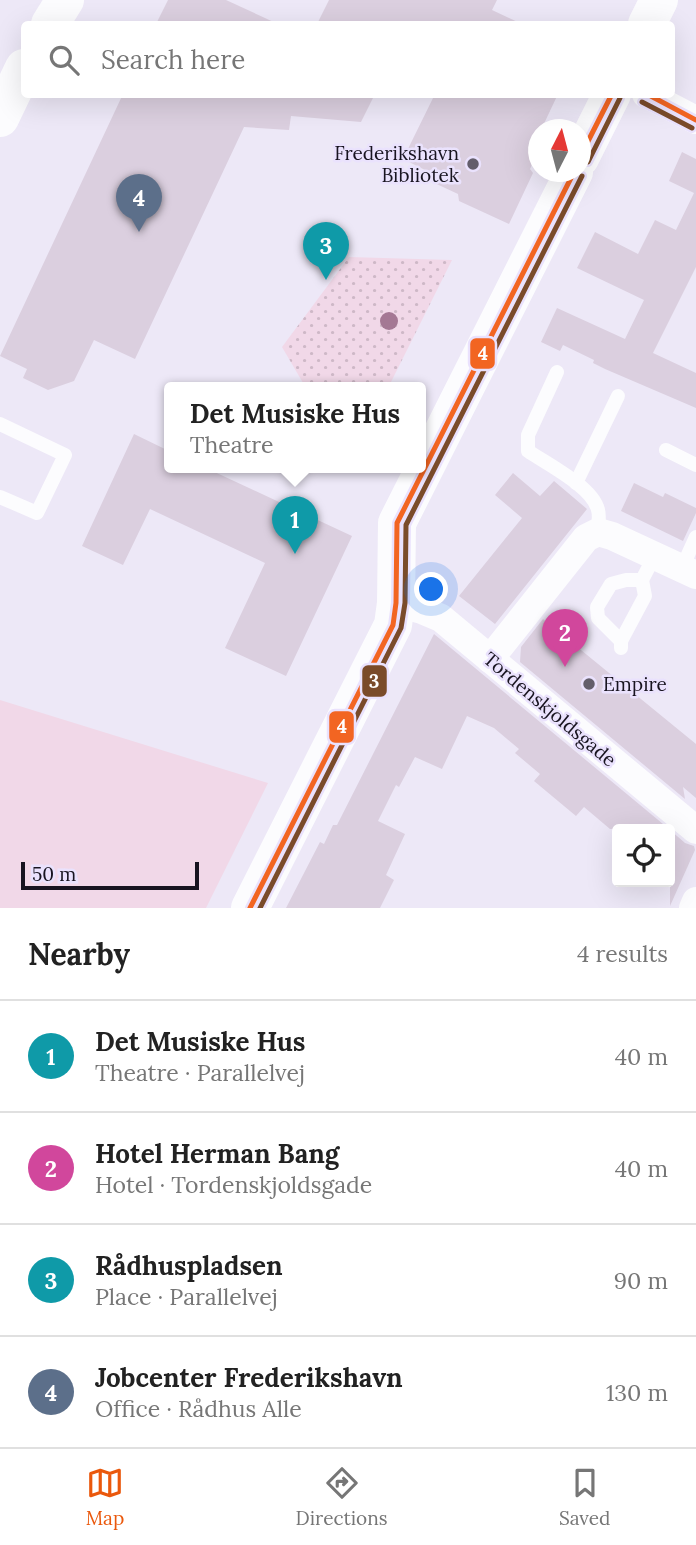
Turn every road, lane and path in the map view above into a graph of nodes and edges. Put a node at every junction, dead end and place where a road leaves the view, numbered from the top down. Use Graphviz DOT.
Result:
graph roads {
  1 [pos="65,0"];
  2 [pos="659,0"];
  3 [pos="52,21"];
  4 [pos="648,21"];
  5 [pos="21,74"];
  6 [pos="610,98"];
  7 [pos="654,98"];
  8 [pos="0,118"];
  9 [pos="696,120"];
  10 [pos="591,136"];
  11 [pos="569,182"];
  12 [pos="557,372"];
  13 [pos="618,396"];
  14 [pos="0,424"];
  15 [pos="666,450"];
  16 [pos="426,465"];
  17 [pos="696,465"];
  18 [pos="422,473"];
  19 [pos="576,483"];
  20 [pos="0,496"];
  21 [pos="598,532"];
  22 [pos="696,537"];
  23 [pos="655,555"];
  24 [pos="689,572"];
  25 [pos="642,580"];
  26 [pos="396,603"];
  27 [pos="490,659"];
  28 [pos="696,830"];
  29 [pos="696,901"];
  30 [pos="250,908"];
  31 [pos="693,908"];
  1 -- 3 [label="street"];
  2 -- 4 [label="street"];
  5 -- 8 [label="street"];
  6 -- 10 [label="street"];
  7 -- 9 [label="street"];
  11 -- 16 [label="street"];
  12 -- 19 [label="lane"];
  13 -- 19 [label="lane"];
  14 -- 20 [label="lane"];
  15 -- 17 [label="lane"];
  18 -- 26 [label="street"];
  19 -- 21 [label="lane"];
  21 -- 23 [label="street"];
  21 -- 27 [label="street"];
  22 -- 24 [label="lane"];
  23 -- 24 [label="street"];
  23 -- 25 [label="lane"];
  25 -- 25 [label="lane"];
  26 -- 27 [label="street, Tordenskjoldsgade"];
  26 -- 30 [label="street"];
  27 -- 28 [label="street, Tordenskjoldsgade"];
  29 -- 31 [label="street"];
}
